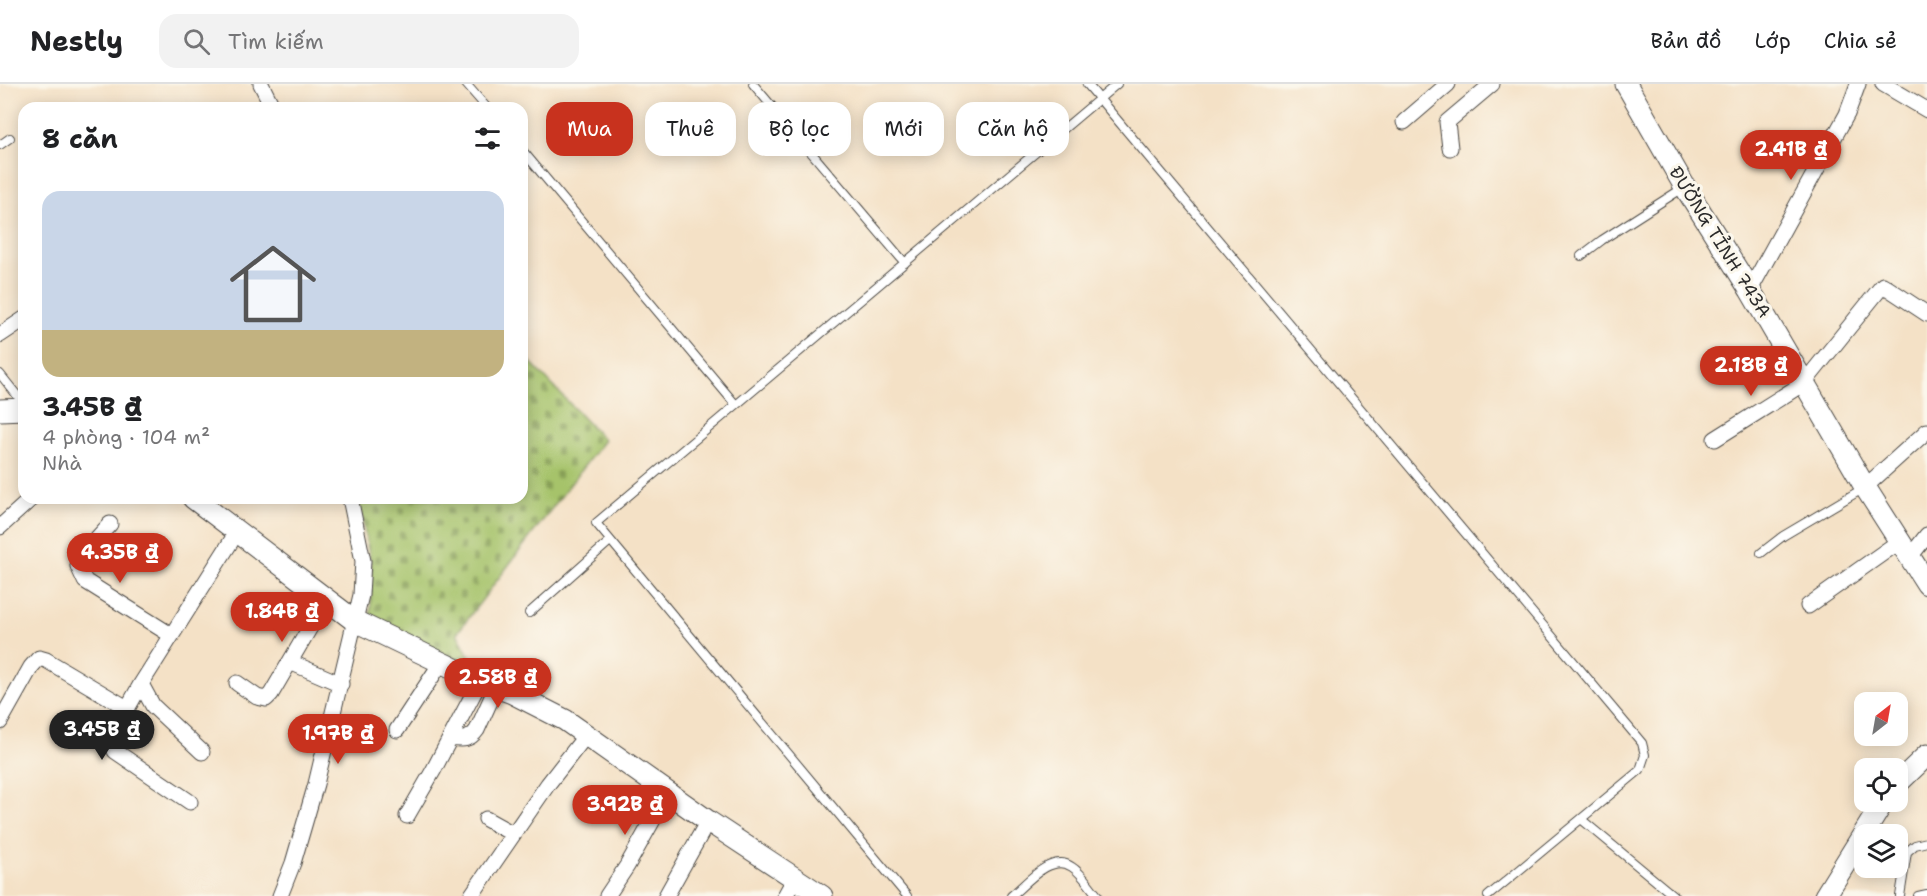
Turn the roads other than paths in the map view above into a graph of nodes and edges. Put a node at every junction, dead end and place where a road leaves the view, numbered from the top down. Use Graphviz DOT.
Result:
graph roads {
  1 [pos="261,84"];
  2 [pos="466,84"];
  3 [pos="753,84"];
  4 [pos="1087,84"];
  5 [pos="1118,84"];
  6 [pos="1448,84"];
  7 [pos="1492,84"];
  8 [pos="1626,84"];
  9 [pos="1858,84"];
  10 [pos="1883,84"];
  11 [pos="1100,99"];
  12 [pos="270,102"];
  13 [pos="482,102"];
  14 [pos="1927,110"];
  15 [pos="1404,122"];
  16 [pos="10,138"];
  17 [pos="0,145"];
  18 [pos="1450,148"];
  19 [pos="528,157"];
  20 [pos="1685,187"];
  21 [pos="1581,256"];
  22 [pos="905,263"];
  23 [pos="1749,290"];
  24 [pos="1927,314"];
  25 [pos="18,323"];
  26 [pos="0,335"];
  27 [pos="0,374"];
  28 [pos="1804,383"];
  29 [pos="18,396"];
  30 [pos="736,405"];
  31 [pos="18,409"];
  32 [pos="0,410"];
  33 [pos="1927,430"];
  34 [pos="1714,438"];
  35 [pos="1865,487"];
  36 [pos="25,504"];
  37 [pos="201,504"];
  38 [pos="351,504"];
  39 [pos="110,524"];
  40 [pos="0,527"];
  41 [pos="237,532"];
  42 [pos="1927,535"];
  43 [pos="610,541"];
  44 [pos="1905,549"];
  45 [pos="1761,553"];
  46 [pos="1927,584"];
  47 [pos="326,600"];
  48 [pos="1808,606"];
  49 [pos="529,613"];
  50 [pos="355,621"];
  51 [pos="171,635"];
  52 [pos="290,662"];
  53 [pos="441,663"];
  54 [pos="237,683"];
  55 [pos="141,684"];
  56 [pos="340,684"];
  57 [pos="488,684"];
  58 [pos="127,708"];
  59 [pos="0,722"];
  60 [pos="397,730"];
  61 [pos="587,734"];
  62 [pos="202,752"];
  63 [pos="1927,755"];
  64 [pos="1908,773"];
  65 [pos="668,793"];
  66 [pos="190,802"];
  67 [pos="1877,812"];
  68 [pos="407,816"];
  69 [pos="486,819"];
  70 [pos="1581,819"];
  71 [pos="708,821"];
  72 [pos="513,834"];
  73 [pos="1927,842"];
  74 [pos="795,878"];
  75 [pos="1927,894"];
  76 [pos="280,896"];
  77 [pos="471,896"];
  78 [pos="607,896"];
  79 [pos="666,896"];
  80 [pos="785,896"];
  81 [pos="822,896"];
  82 [pos="907,896"];
  83 [pos="1011,896"];
  84 [pos="1098,896"];
  85 [pos="1488,896"];
  86 [pos="1674,896"];
  87 [pos="1825,896"];
  88 [pos="1900,896"];
  89 [pos="1918,896"];
  1 -- 12 [label="street"];
  2 -- 13 [label="lane"];
  3 -- 22 [label="lane"];
  4 -- 11 [label="lane"];
  5 -- 11 [label="lane"];
  6 -- 15 [label="street"];
  7 -- 18 [label="street"];
  8 -- 20 [label="street, ĐƯỜNG TỈNH 743A"];
  9 -- 23 [label="street"];
  10 -- 14 [label="street"];
  11 -- 22 [label="lane"];
  11 -- 70 [label="lane"];
  16 -- 17 [label="lane"];
  19 -- 30 [label="lane"];
  20 -- 21 [label="lane"];
  20 -- 23 [label="street, ĐƯỜNG TỈNH 743A"];
  22 -- 30 [label="lane"];
  23 -- 28 [label="street, ĐƯỜNG TỈNH 743A"];
  24 -- 28 [label="street"];
  25 -- 26 [label="street"];
  27 -- 29 [label="lane"];
  28 -- 34 [label="street"];
  28 -- 35 [label="street, ĐƯỜNG TỈNH 743A"];
  30 -- 43 [label="lane"];
  31 -- 32 [label="street"];
  33 -- 35 [label="street"];
  35 -- 44 [label="street, ĐƯỜNG TỈNH 743A"];
  35 -- 45 [label="lane"];
  36 -- 40 [label="street"];
  37 -- 41 [label="street"];
  38 -- 50 [label="street"];
  39 -- 51 [label="street"];
  41 -- 47 [label="street"];
  41 -- 51 [label="street"];
  42 -- 44 [label="street"];
  43 -- 49 [label="lane"];
  43 -- 82 [label="lane"];
  44 -- 46 [label="street, ĐƯỜNG TỈNH 743A"];
  44 -- 48 [label="street"];
  47 -- 50 [label="street"];
  47 -- 52 [label="street"];
  50 -- 53 [label="street"];
  50 -- 56 [label="street"];
  51 -- 55 [label="street"];
  52 -- 54 [label="street"];
  52 -- 56 [label="street"];
  53 -- 57 [label="street"];
  53 -- 60 [label="street"];
  55 -- 58 [label="street"];
  55 -- 62 [label="street"];
  56 -- 76 [label="street"];
  57 -- 61 [label="street"];
  57 -- 68 [label="street"];
  58 -- 59 [label="street"];
  58 -- 66 [label="street"];
  61 -- 65 [label="street"];
  61 -- 72 [label="street"];
  63 -- 64 [label="street"];
  65 -- 71 [label="street"];
  65 -- 78 [label="street"];
  67 -- 87 [label="street"];
  69 -- 72 [label="street"];
  70 -- 85 [label="lane"];
  70 -- 86 [label="lane"];
  71 -- 74 [label="street"];
  71 -- 79 [label="street"];
  72 -- 77 [label="street"];
  73 -- 88 [label="lane"];
  74 -- 80 [label="street"];
  74 -- 81 [label="street"];
  75 -- 89 [label="lane"];
  83 -- 84 [label="lane"];
}
